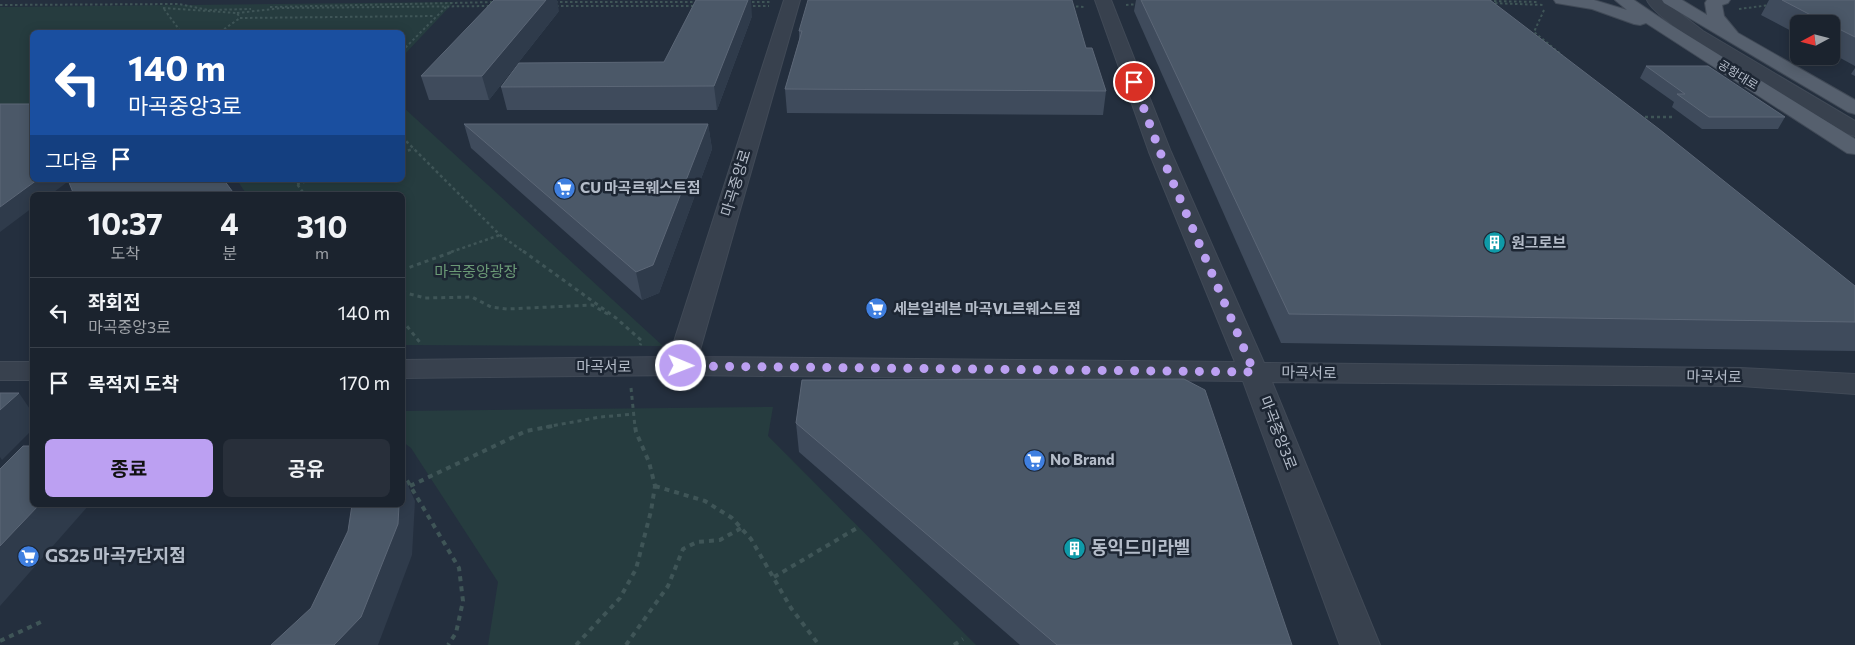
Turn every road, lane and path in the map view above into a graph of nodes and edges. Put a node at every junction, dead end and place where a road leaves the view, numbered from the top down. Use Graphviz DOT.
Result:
graph roads {
  1 [pos="452,0"];
  2 [pos="1562,0"];
  3 [pos="1623,0"];
  4 [pos="1655,0"];
  5 [pos="1670,0"];
  6 [pos="1722,0"];
  7 [pos="497,1"];
  8 [pos="792,1"];
  9 [pos="549,2"];
  10 [pos="704,2"];
  11 [pos="743,2"];
  12 [pos="1486,2"];
  13 [pos="450,3"];
  14 [pos="1095,3"];
  15 [pos="1140,3"];
  16 [pos="1064,4"];
  17 [pos="1545,4"];
  18 [pos="1778,4"];
  19 [pos="1132,5"];
  20 [pos="0,6"];
  21 [pos="447,6"];
  22 [pos="493,6"];
  23 [pos="163,8"];
  24 [pos="1544,10"];
  25 [pos="1742,10"];
  26 [pos="237,13"];
  27 [pos="435,16"];
  28 [pos="240,18"];
  29 [pos="1665,29"];
  30 [pos="180,30"];
  31 [pos="223,30"];
  32 [pos="1731,34"];
  33 [pos="405,47"];
  34 [pos="1564,57"];
  35 [pos="1855,108"];
  36 [pos="1638,117"];
  37 [pos="1673,117"];
  38 [pos="1855,130"];
  39 [pos="1855,148"];
  40 [pos="415,149"];
  41 [pos="405,151"];
  42 [pos="304,182"];
  43 [pos="297,184"];
  44 [pos="303,192"];
  45 [pos="500,235"];
  46 [pos="405,269"];
  47 [pos="405,293"];
  48 [pos="616,318"];
  49 [pos="405,324"];
  50 [pos="422,345"];
  51 [pos="681,366"];
  52 [pos="405,369"];
  53 [pos="0,371"];
  54 [pos="30,371"];
  55 [pos="1254,372"];
  56 [pos="1855,384"];
  57 [pos="635,414"];
  58 [pos="405,477"];
  59 [pos="410,486"];
  60 [pos="655,486"];
  61 [pos="743,527"];
  62 [pos="857,528"];
  63 [pos="774,577"];
  64 [pos="42,621"];
  65 [pos="963,639"];
  66 [pos="0,641"];
  67 [pos="448,645"];
  68 [pos="626,645"];
  69 [pos="819,645"];
  70 [pos="954,645"];
  71 [pos="1360,645"];
  1 -- 13 [label="path"];
  2 -- 29 [label="main road"];
  3 -- 29 [label="main road, 공항대로"];
  4 -- 38 [label="street"];
  5 -- 32 [label="main road"];
  6 -- 32 [label="main road"];
  7 -- 13 [label="path"];
  7 -- 22 [label="path"];
  8 -- 11 [label="path"];
  8 -- 51 [label="street, 마곡중앙로"];
  9 -- 10 [label="path"];
  12 -- 17 [label="path"];
  13 -- 20 [label="path"];
  13 -- 21 [label="path"];
  14 -- 16 [label="path"];
  14 -- 55 [label="street, 마곡중앙3로"];
  15 -- 19 [label="path"];
  18 -- 25 [label="path"];
  20 -- 23 [label="path"];
  21 -- 26 [label="path"];
  21 -- 27 [label="path"];
  23 -- 26 [label="path"];
  23 -- 30 [label="path"];
  24 -- 34 [label="path"];
  26 -- 28 [label="path"];
  27 -- 28 [label="path"];
  27 -- 33 [label="path"];
  28 -- 31 [label="path"];
  29 -- 39 [label="main road, 공항대로"];
  32 -- 35 [label="main road"];
  36 -- 37 [label="path"];
  40 -- 41 [label="path"];
  42 -- 43 [label="path"];
  43 -- 44 [label="path"];
  45 -- 46 [label="path"];
  47 -- 48 [label="path"];
  49 -- 50 [label="path"];
  51 -- 52 [label="street, 마곡서로"];
  51 -- 55 [label="street, 마곡서로"];
  53 -- 54 [label="street"];
  55 -- 56 [label="street, 마곡서로"];
  55 -- 71 [label="street, 마곡중앙3로"];
  57 -- 59 [label="path"];
  58 -- 59 [label="path"];
  59 -- 67 [label="path"];
  60 -- 61 [label="path"];
  61 -- 63 [label="path"];
  61 -- 68 [label="path"];
  62 -- 63 [label="path"];
  63 -- 69 [label="path"];
  64 -- 66 [label="path"];
  65 -- 70 [label="path"];
}
